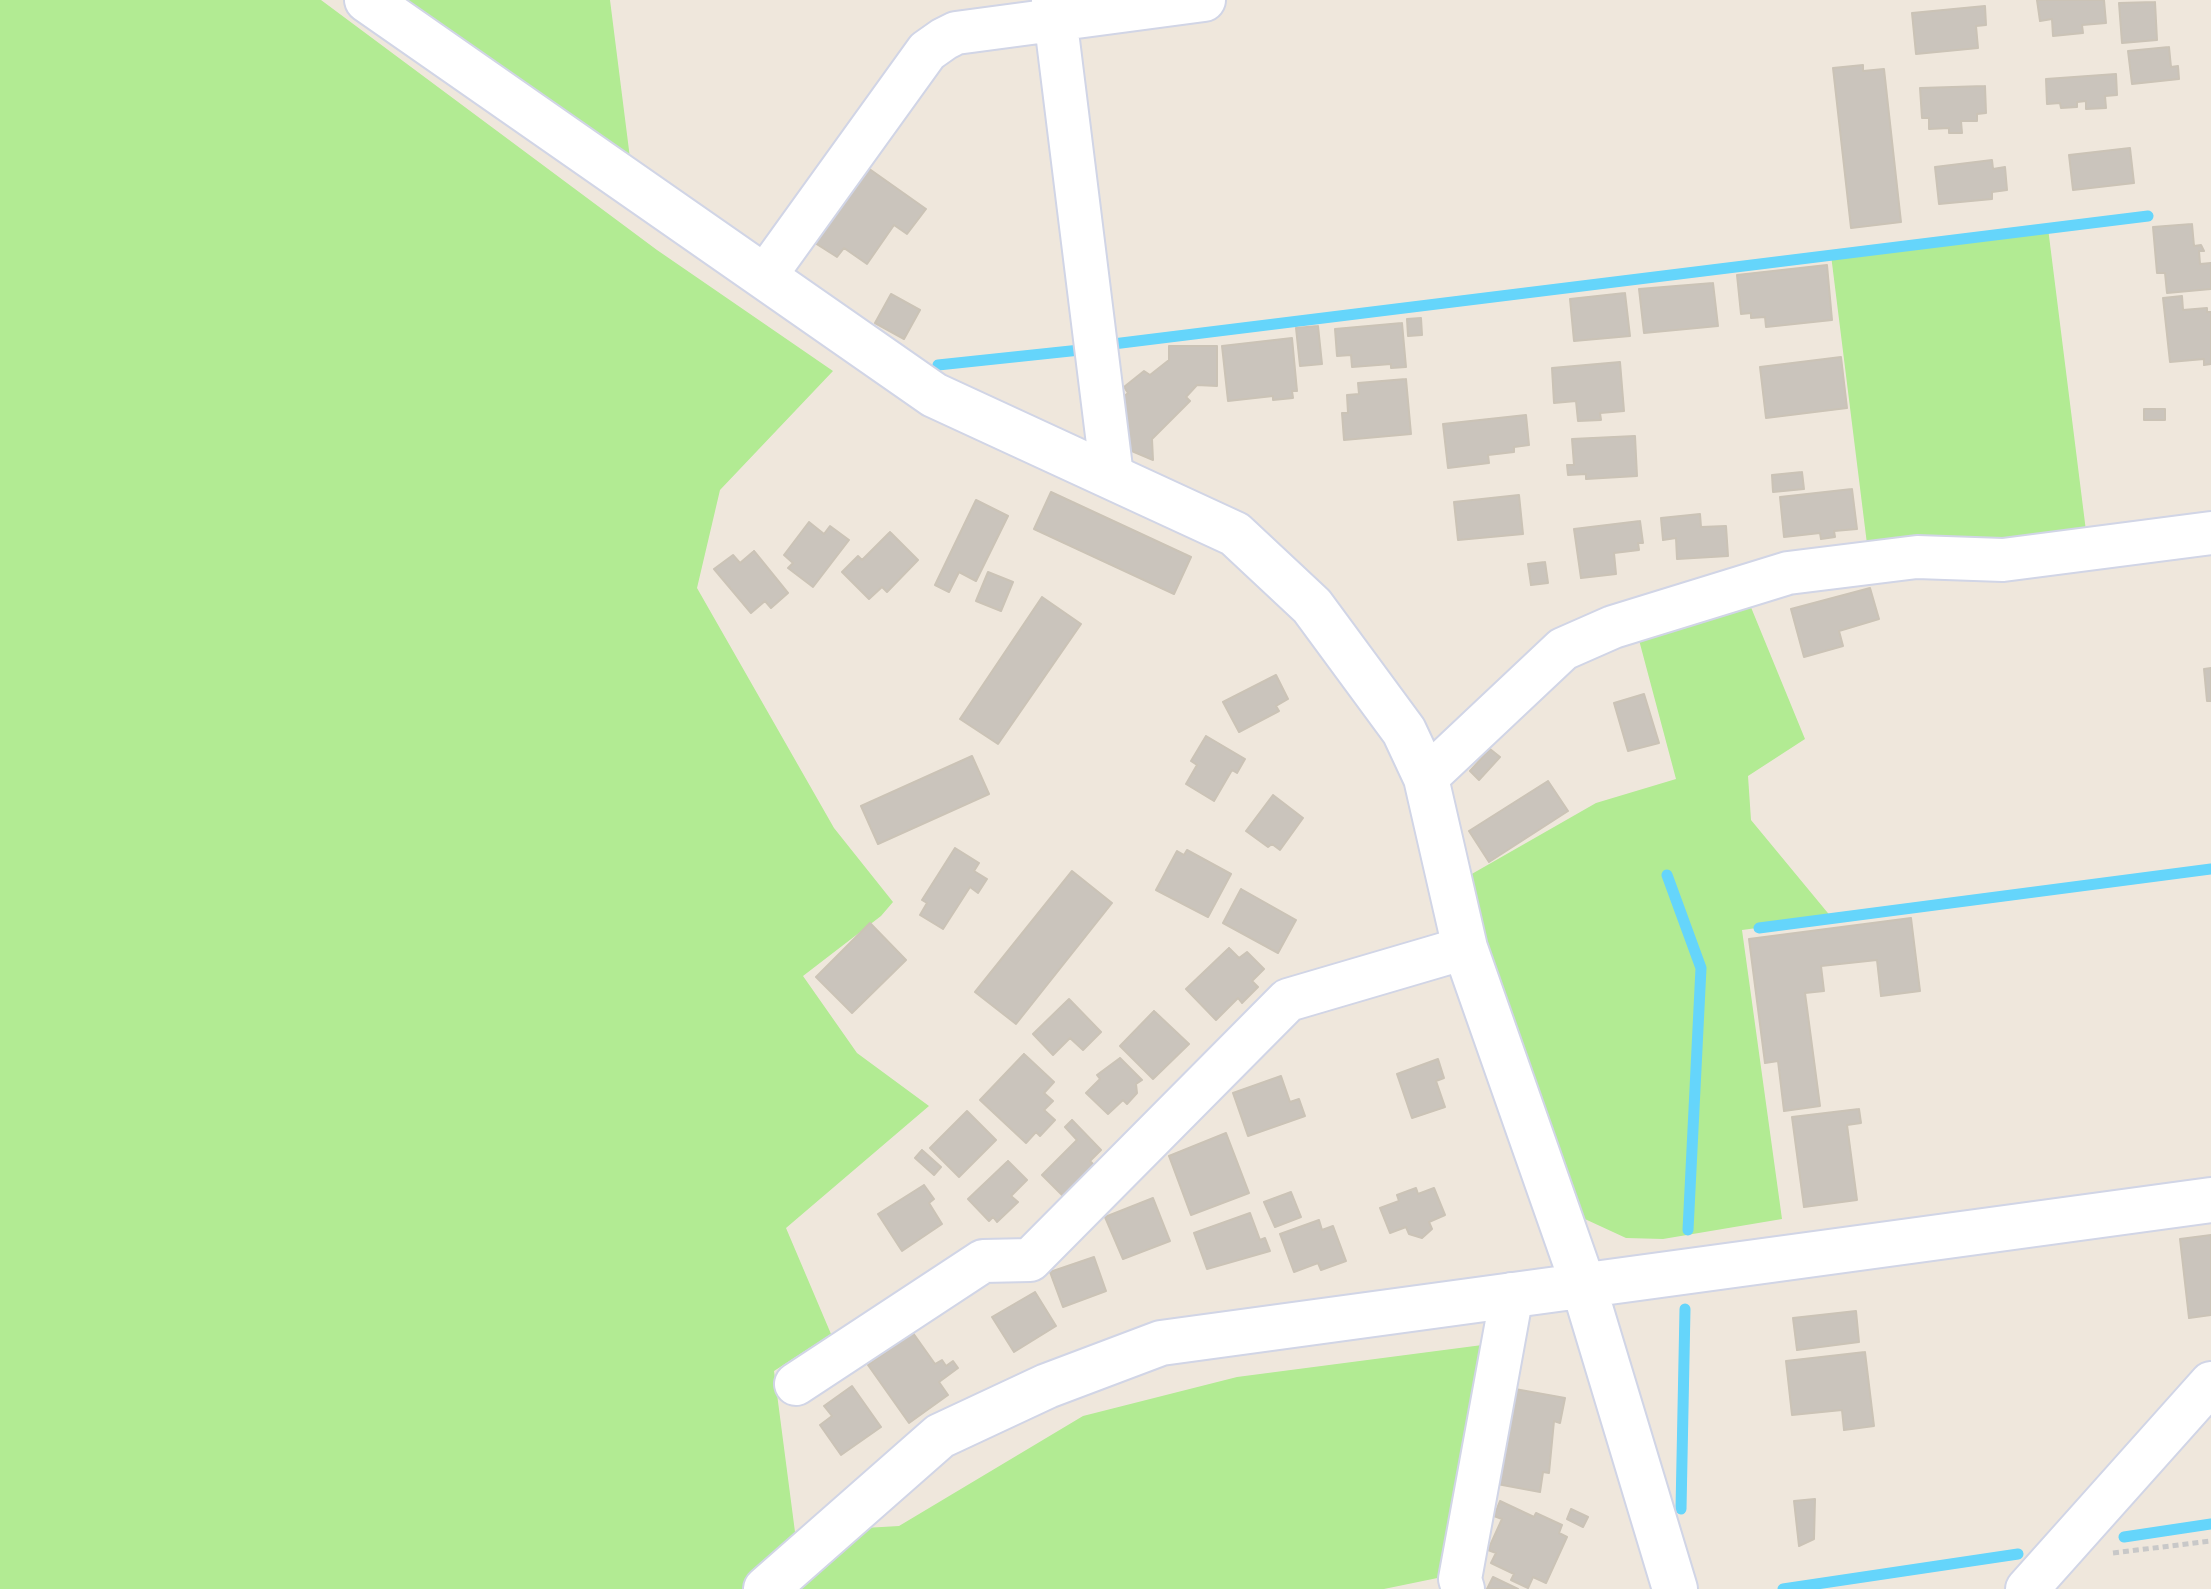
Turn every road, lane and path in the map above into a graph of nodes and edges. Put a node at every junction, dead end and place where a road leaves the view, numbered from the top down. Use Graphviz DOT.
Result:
graph roads {
  1 [pos="367,0"];
  2 [pos="1204,0"];
  3 [pos="1054,10"];
  4 [pos="765,276"];
  5 [pos="1112,476"];
  6 [pos="2211,533"];
  7 [pos="1426,778"];
  8 [pos="1465,948"];
  9 [pos="2211,1200"];
  10 [pos="1583,1284"];
  11 [pos="1512,1294"];
  12 [pos="2211,1383"];
  13 [pos="796,1384"];
  14 [pos="2211,1541"];
  15 [pos="2041,1574"];
  16 [pos="766,1589"];
  17 [pos="1463,1589"];
  18 [pos="1675,1589"];
  1 -- 4 [label="street"];
  2 -- 3 [label="street"];
  3 -- 4 [label="street"];
  3 -- 5 [label="street"];
  4 -- 5 [label="street"];
  5 -- 7 [label="street"];
  6 -- 7 [label="street"];
  7 -- 8 [label="street"];
  8 -- 10 [label="street"];
  8 -- 13 [label="street"];
  9 -- 10 [label="street"];
  10 -- 11 [label="street"];
  10 -- 18 [label="street"];
  11 -- 16 [label="street"];
  11 -- 17 [label="street"];
  12 -- 15 [label="street"];
  14 -- 15 [label="path"];
}
